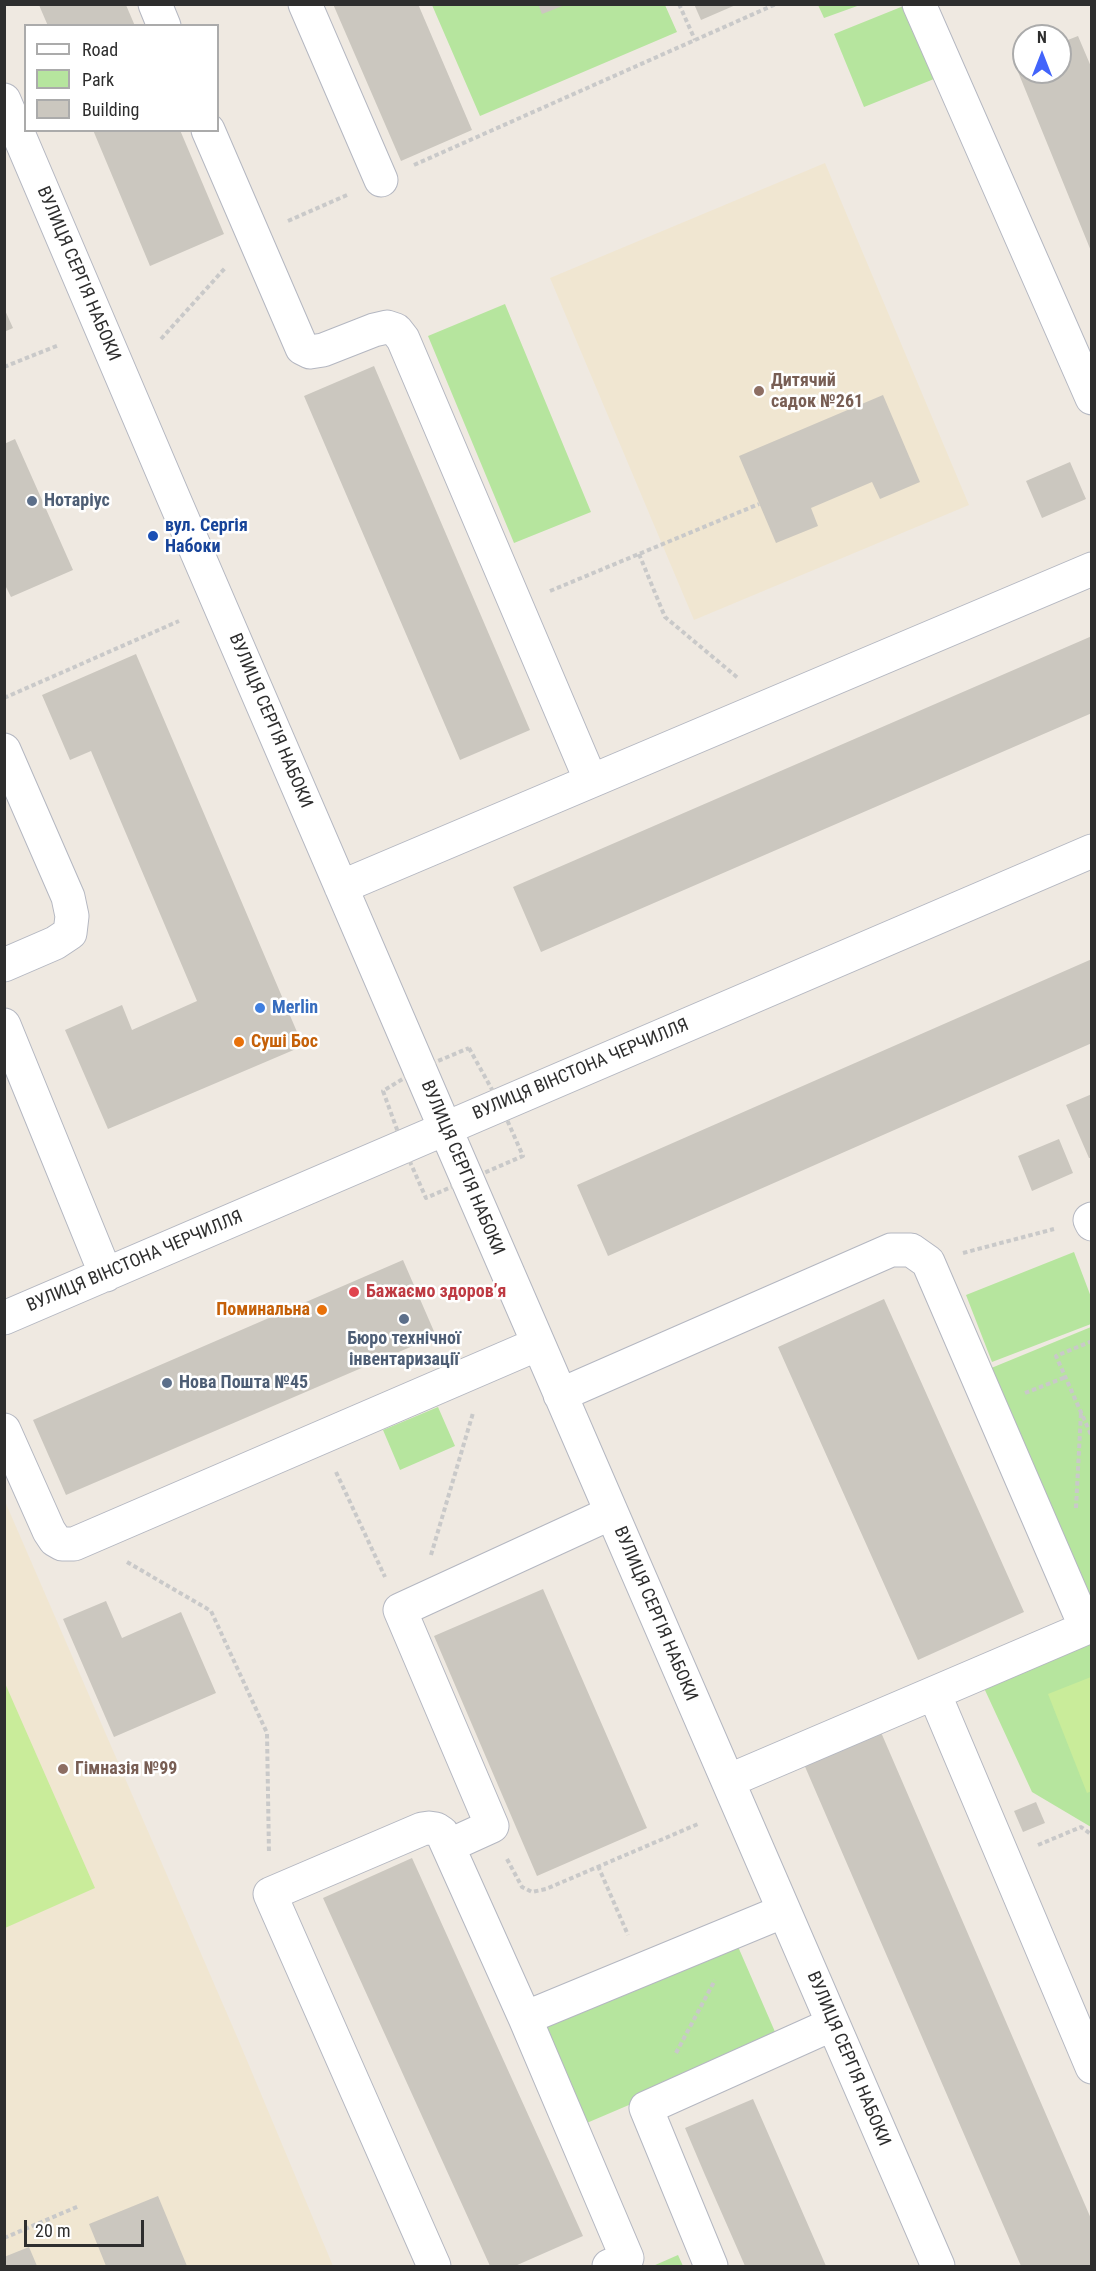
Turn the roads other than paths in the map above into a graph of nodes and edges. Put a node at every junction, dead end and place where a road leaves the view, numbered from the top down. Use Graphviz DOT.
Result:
graph roads {
  1 [pos="155,4"];
  2 [pos="305,4"];
  3 [pos="920,4"];
  4 [pos="163,24"];
  5 [pos="4,100"];
  6 [pos="209,132"];
  7 [pos="381,180"];
  8 [pos="1092,398"];
  9 [pos="1092,568"];
  10 [pos="4,750"];
  11 [pos="591,781"];
  12 [pos="1091,852"];
  13 [pos="341,887"];
  14 [pos="4,965"];
  15 [pos="4,1025"];
  16 [pos="445,1128"];
  17 [pos="106,1275"];
  18 [pos="4,1318"];
  19 [pos="538,1344"];
  20 [pos="560,1395"];
  21 [pos="4,1430"];
  22 [pos="611,1513"];
  23 [pos="933,1693"];
  24 [pos="728,1781"];
  25 [pos="448,1846"];
  26 [pos="784,1911"];
  27 [pos="525,2018"];
  28 [pos="833,2024"];
  29 [pos="1092,2067"];
  30 [pos="434,2266"];
  31 [pos="609,2266"];
  32 [pos="711,2266"];
  33 [pos="938,2266"];
  1 -- 4 [label="street"];
  2 -- 7 [label="street"];
  3 -- 8 [label="street"];
  5 -- 13 [label="street, ВУЛИЦЯ СЕРГІЯ НАБОКИ"];
  6 -- 11 [label="street"];
  9 -- 11 [label="street"];
  10 -- 14 [label="street"];
  11 -- 13 [label="street"];
  12 -- 16 [label="street, ВУЛИЦЯ ВІНСТОНА ЧЕРЧИЛЛЯ"];
  13 -- 16 [label="street, ВУЛИЦЯ СЕРГІЯ НАБОКИ"];
  15 -- 17 [label="street"];
  16 -- 17 [label="street, ВУЛИЦЯ ВІНСТОНА ЧЕРЧИЛЛЯ"];
  16 -- 19 [label="street, ВУЛИЦЯ СЕРГІЯ НАБОКИ"];
  17 -- 18 [label="street, ВУЛИЦЯ ВІНСТОНА ЧЕРЧИЛЛЯ"];
  19 -- 20 [label="street, ВУЛИЦЯ СЕРГІЯ НАБОКИ"];
  19 -- 21 [label="street"];
  20 -- 22 [label="street, ВУЛИЦЯ СЕРГІЯ НАБОКИ"];
  20 -- 23 [label="street"];
  22 -- 24 [label="street, ВУЛИЦЯ СЕРГІЯ НАБОКИ"];
  22 -- 25 [label="street"];
  23 -- 24 [label="street"];
  23 -- 29 [label="street"];
  24 -- 26 [label="street, ВУЛИЦЯ СЕРГІЯ НАБОКИ"];
  25 -- 27 [label="street"];
  25 -- 30 [label="street"];
  26 -- 27 [label="street"];
  26 -- 28 [label="street, ВУЛИЦЯ СЕРГІЯ НАБОКИ"];
  27 -- 31 [label="street"];
  28 -- 32 [label="street"];
  28 -- 33 [label="street, ВУЛИЦЯ СЕРГІЯ НАБОКИ"];
}
